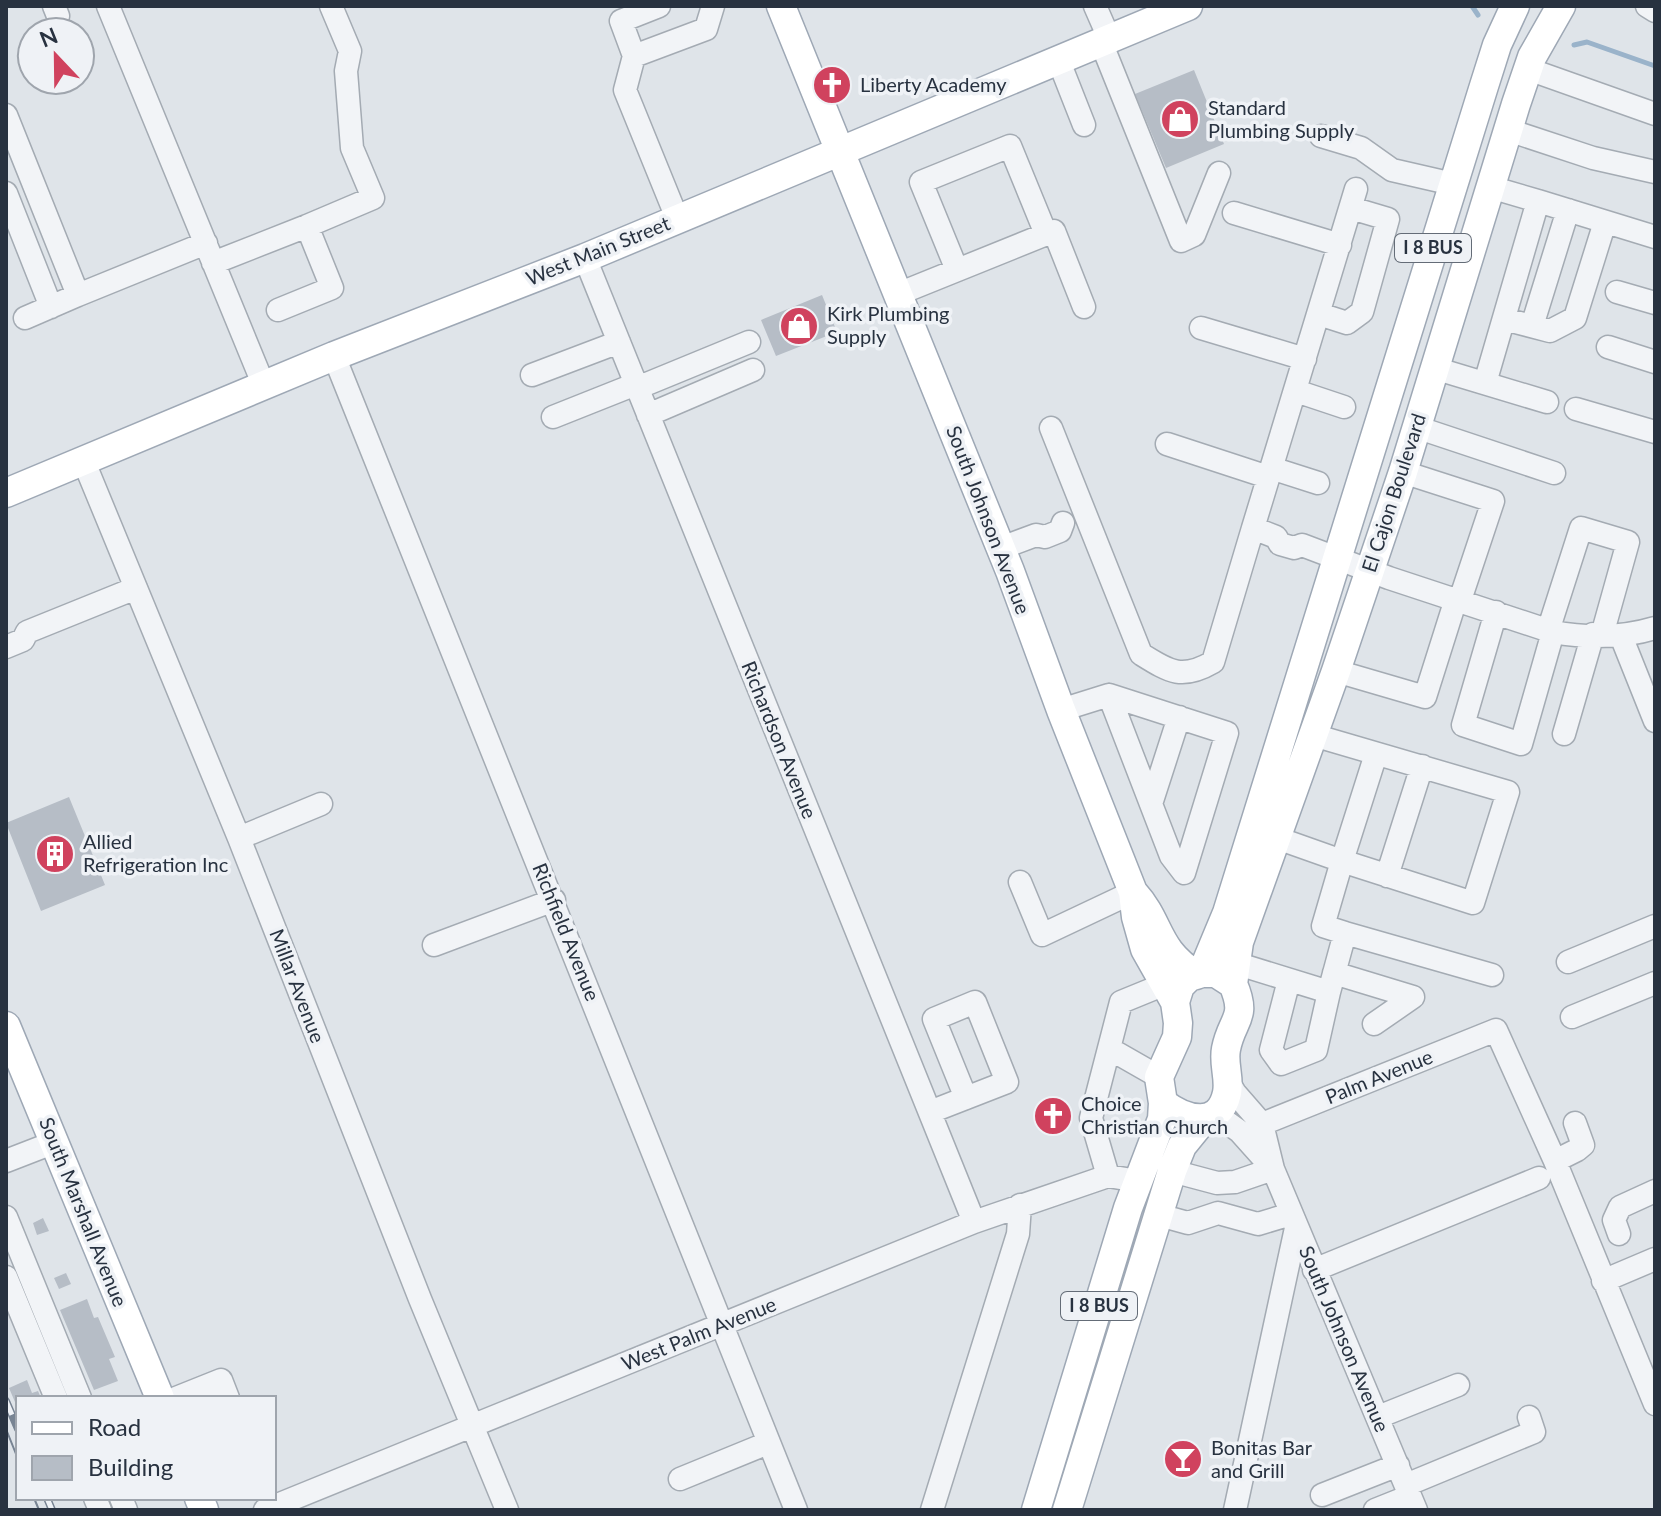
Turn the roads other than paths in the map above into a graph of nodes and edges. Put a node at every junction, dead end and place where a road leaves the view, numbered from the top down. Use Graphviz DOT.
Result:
graph roads {
  1 [pos="108,6"];
  2 [pos="331,6"];
  3 [pos="659,6"];
  4 [pos="713,6"];
  5 [pos="781,6"];
  6 [pos="1095,6"];
  7 [pos="1188,6"];
  8 [pos="1515,6"];
  9 [pos="1561,6"];
  10 [pos="1647,6"];
  11 [pos="1655,11"];
  12 [pos="1105,40"];
  13 [pos="634,56"];
  14 [pos="1058,59"];
  15 [pos="1528,69"];
  16 [pos="1655,114"];
  17 [pos="6,115"];
  18 [pos="1084,125"];
  19 [pos="1508,130"];
  20 [pos="1321,136"];
  21 [pos="840,149"];
  22 [pos="1655,172"];
  23 [pos="1219,173"];
  24 [pos="1453,184"];
  25 [pos="1490,187"];
  26 [pos="6,193"];
  27 [pos="1538,201"];
  28 [pos="1568,210"];
  29 [pos="1234,213"];
  30 [pos="677,218"];
  31 [pos="1605,222"];
  32 [pos="307,226"];
  33 [pos="1046,234"];
  34 [pos="1655,237"];
  35 [pos="1340,245"];
  36 [pos="210,253"];
  37 [pos="585,258"];
  38 [pos="957,270"];
  39 [pos="1617,292"];
  40 [pos="898,294"];
  41 [pos="78,295"];
  42 [pos="1655,303"];
  43 [pos="51,307"];
  44 [pos="1084,307"];
  45 [pos="278,310"];
  46 [pos="1319,314"];
  47 [pos="25,318"];
  48 [pos="1504,319"];
  49 [pos="1532,326"];
  50 [pos="1201,328"];
  51 [pos="619,342"];
  52 [pos="749,342"];
  53 [pos="1608,347"];
  54 [pos="334,356"];
  55 [pos="1305,359"];
  56 [pos="1655,362"];
  57 [pos="1434,368"];
  58 [pos="753,370"];
  59 [pos="532,375"];
  60 [pos="1485,383"];
  61 [pos="264,386"];
  62 [pos="636,386"];
  63 [pos="1296,391"];
  64 [pos="1547,402"];
  65 [pos="1344,407"];
  66 [pos="1576,409"];
  67 [pos="648,415"];
  68 [pos="553,417"];
  69 [pos="1416,427"];
  70 [pos="1051,428"];
  71 [pos="1655,432"];
  72 [pos="1167,444"];
  73 [pos="84,462"];
  74 [pos="1403,472"];
  75 [pos="1270,473"];
  76 [pos="1554,473"];
  77 [pos="1318,483"];
  78 [pos="6,493"];
  79 [pos="1085,514"];
  80 [pos="1253,528"];
  81 [pos="1001,548"];
  82 [pos="1337,559"];
  83 [pos="1369,570"];
  84 [pos="136,588"];
  85 [pos="1458,600"];
  86 [pos="1496,612"];
  87 [pos="1655,628"];
  88 [pos="1551,632"];
  89 [pos="1605,635"];
  90 [pos="6,647"];
  91 [pos="1336,671"];
  92 [pos="1109,695"];
  93 [pos="1061,710"];
  94 [pos="1179,717"];
  95 [pos="1655,721"];
  96 [pos="1564,734"];
  97 [pos="1313,735"];
  98 [pos="1376,754"];
  99 [pos="1422,766"];
  100 [pos="321,804"];
  101 [pos="1151,804"];
  102 [pos="239,838"];
  103 [pos="1277,838"];
  104 [pos="1342,861"];
  105 [pos="1387,876"];
  106 [pos="1020,882"];
  107 [pos="1133,892"];
  108 [pos="554,900"];
  109 [pos="1655,926"];
  110 [pos="1345,933"];
  111 [pos="434,945"];
  112 [pos="1568,962"];
  113 [pos="1234,973"];
  114 [pos="1199,974"];
  115 [pos="1492,975"];
  116 [pos="1289,980"];
  117 [pos="1331,982"];
  118 [pos="1655,983"];
  119 [pos="1170,993"];
  120 [pos="1572,1017"];
  121 [pos="1374,1024"];
  122 [pos="6,1026"];
  123 [pos="1110,1049"];
  124 [pos="1228,1081"];
  125 [pos="1161,1090"];
  126 [pos="966,1098"];
  127 [pos="930,1112"];
  128 [pos="1209,1116"];
  129 [pos="1575,1123"];
  130 [pos="1262,1124"];
  131 [pos="55,1142"];
  132 [pos="6,1161"];
  133 [pos="1273,1169"];
  134 [pos="1547,1169"];
  135 [pos="1172,1171"];
  136 [pos="1108,1176"];
  137 [pos="1138,1181"];
  138 [pos="1227,1183"];
  139 [pos="1655,1191"];
  140 [pos="1020,1205"];
  141 [pos="1218,1213"];
  142 [pos="1159,1215"];
  143 [pos="6,1217"];
  144 [pos="1294,1221"];
  145 [pos="974,1222"];
  146 [pos="1619,1234"];
  147 [pos="1655,1259"];
  148 [pos="1314,1270"];
  149 [pos="6,1277"];
  150 [pos="1603,1281"];
  151 [pos="722,1324"];
  152 [pos="1458,1385"];
  153 [pos="55,1396"];
  154 [pos="79,1396"];
  155 [pos="159,1396"];
  156 [pos="181,1396"];
  157 [pos="227,1396"];
  158 [pos="1655,1404"];
  159 [pos="1378,1417"];
  160 [pos="1529,1417"];
  161 [pos="474,1427"];
  162 [pos="768,1443"];
  163 [pos="680,1479"];
  164 [pos="1407,1489"];
  165 [pos="1322,1495"];
  166 [pos="269,1505"];
  167 [pos="507,1510"];
  168 [pos="796,1510"];
  169 [pos="932,1510"];
  170 [pos="1036,1510"];
  171 [pos="1067,1510"];
  172 [pos="1235,1510"];
  173 [pos="1375,1510"];
  1 -- 36 [label="street"];
  2 -- 32 [label="street"];
  3 -- 13 [label="street"];
  4 -- 13 [label="street"];
  5 -- 21 [label="main road, South Johnson Avenue"];
  6 -- 12 [label="street"];
  7 -- 12 [label="main road, West Main Street"];
  8 -- 24 [label="main road, El Cajon Boulevard / I 8 BUS"];
  9 -- 15 [label="main road, El Cajon Boulevard / I 8 BUS"];
  10 -- 11 [label="street"];
  12 -- 14 [label="main road, West Main Street"];
  12 -- 23 [label="street"];
  13 -- 30 [label="street"];
  14 -- 18 [label="street"];
  14 -- 21 [label="main road, West Main Street"];
  15 -- 16 [label="street"];
  15 -- 19 [label="main road, El Cajon Boulevard / I 8 BUS"];
  17 -- 41 [label="street"];
  19 -- 22 [label="street"];
  19 -- 25 [label="main road, El Cajon Boulevard / I 8 BUS"];
  20 -- 24 [label="street"];
  21 -- 30 [label="main road, West Main Street"];
  21 -- 40 [label="main road, South Johnson Avenue"];
  24 -- 82 [label="main road, El Cajon Boulevard / I 8 BUS"];
  25 -- 27 [label="street"];
  25 -- 57 [label="main road, El Cajon Boulevard / I 8 BUS"];
  26 -- 43 [label="street"];
  27 -- 28 [label="street"];
  27 -- 48 [label="street"];
  28 -- 31 [label="street"];
  28 -- 49 [label="street"];
  29 -- 35 [label="street"];
  30 -- 37 [label="main road, West Main Street"];
  31 -- 34 [label="street"];
  31 -- 49 [label="street"];
  32 -- 36 [label="street"];
  32 -- 45 [label="street"];
  33 -- 38 [label="street"];
  33 -- 38 [label="street"];
  33 -- 44 [label="street"];
  35 -- 46 [label="street"];
  35 -- 46 [label="street"];
  36 -- 41 [label="street"];
  36 -- 61 [label="street"];
  37 -- 51 [label="street, Richardson Avenue"];
  37 -- 54 [label="main road, West Main Street"];
  38 -- 40 [label="street"];
  39 -- 42 [label="street"];
  40 -- 81 [label="main road, South Johnson Avenue"];
  41 -- 43 [label="street"];
  43 -- 47 [label="street"];
  46 -- 55 [label="street"];
  48 -- 49 [label="street"];
  48 -- 60 [label="street"];
  50 -- 55 [label="street"];
  51 -- 59 [label="street"];
  51 -- 62 [label="street, Richardson Avenue"];
  52 -- 62 [label="street"];
  53 -- 56 [label="street"];
  54 -- 61 [label="main road, West Main Street"];
  54 -- 108 [label="street, Richfield Avenue"];
  55 -- 63 [label="street"];
  57 -- 60 [label="street"];
  57 -- 69 [label="main road, El Cajon Boulevard / I 8 BUS"];
  58 -- 67 [label="street"];
  60 -- 64 [label="street"];
  61 -- 73 [label="main road, West Main Street"];
  62 -- 67 [label="street, Richardson Avenue"];
  62 -- 68 [label="street"];
  63 -- 65 [label="street"];
  63 -- 75 [label="street"];
  66 -- 71 [label="street"];
  67 -- 127 [label="street, Richardson Avenue"];
  69 -- 74 [label="main road, El Cajon Boulevard / I 8 BUS"];
  69 -- 76 [label="street"];
  70 -- 79 [label="street"];
  72 -- 75 [label="street"];
  73 -- 78 [label="main road, West Main Street"];
  73 -- 84 [label="street, Millar Avenue"];
  74 -- 83 [label="main road, El Cajon Boulevard / I 8 BUS"];
  74 -- 85 [label="street"];
  75 -- 77 [label="street"];
  75 -- 80 [label="street"];
  79 -- 80 [label="street"];
  79 -- 81 [label="street"];
  80 -- 82 [label="street"];
  81 -- 93 [label="main road, South Johnson Avenue"];
  82 -- 83 [label="street"];
  82 -- 114 [label="main road, El Cajon Boulevard / I 8 BUS"];
  83 -- 85 [label="street"];
  83 -- 91 [label="main road, El Cajon Boulevard / I 8 BUS"];
  84 -- 90 [label="street"];
  84 -- 102 [label="street, Millar Avenue"];
  85 -- 86 [label="street"];
  85 -- 91 [label="street"];
  86 -- 88 [label="street"];
  86 -- 88 [label="street"];
  87 -- 89 [label="street"];
  88 -- 89 [label="street"];
  88 -- 89 [label="street"];
  89 -- 95 [label="street"];
  89 -- 96 [label="street"];
  91 -- 97 [label="main road, El Cajon Boulevard / I 8 BUS"];
  92 -- 93 [label="street"];
  92 -- 94 [label="street"];
  92 -- 101 [label="street"];
  93 -- 107 [label="main road, South Johnson Avenue"];
  94 -- 101 [label="street"];
  94 -- 101 [label="street"];
  97 -- 98 [label="street"];
  97 -- 103 [label="main road, El Cajon Boulevard / I 8 BUS"];
  98 -- 99 [label="street"];
  98 -- 104 [label="street"];
  99 -- 105 [label="street"];
  99 -- 105 [label="street"];
  100 -- 102 [label="street"];
  102 -- 161 [label="street, Millar Avenue"];
  103 -- 104 [label="street"];
  103 -- 113 [label="main road, El Cajon Boulevard / I 8 BUS"];
  104 -- 105 [label="street"];
  104 -- 110 [label="street"];
  106 -- 107 [label="street"];
  107 -- 114 [label="main road, South Johnson Avenue"];
  107 -- 119 [label="main road, South Johnson Avenue"];
  108 -- 111 [label="street"];
  108 -- 151 [label="street, Richfield Avenue"];
  109 -- 112 [label="street"];
  110 -- 115 [label="street"];
  110 -- 117 [label="street"];
  113 -- 114 [label="main road"];
  113 -- 116 [label="street"];
  113 -- 124 [label="main road, I 8 BUS"];
  114 -- 119 [label="main road, I 8 BUS"];
  116 -- 117 [label="street"];
  116 -- 117 [label="street"];
  117 -- 121 [label="street"];
  118 -- 120 [label="street"];
  119 -- 123 [label="street"];
  119 -- 125 [label="main road, I 8 BUS"];
  122 -- 131 [label="main road, South Marshall Avenue"];
  123 -- 125 [label="street"];
  123 -- 136 [label="street"];
  124 -- 128 [label="main road, I 8 BUS"];
  124 -- 130 [label="street, South Johnson Avenue"];
  125 -- 128 [label="main road"];
  125 -- 137 [label="main road, I 8 BUS"];
  126 -- 127 [label="street"];
  127 -- 145 [label="street, Richardson Avenue"];
  128 -- 133 [label="street, South Johnson Avenue"];
  128 -- 135 [label="main road, I 8 BUS"];
  129 -- 134 [label="street"];
  130 -- 133 [label="street, South Johnson Avenue"];
  130 -- 134 [label="street, Palm Avenue"];
  131 -- 132 [label="street"];
  131 -- 155 [label="main road, South Marshall Avenue"];
  133 -- 138 [label="street"];
  133 -- 144 [label="street, South Johnson Avenue"];
  134 -- 148 [label="street"];
  134 -- 150 [label="street"];
  135 -- 138 [label="street"];
  135 -- 142 [label="main road, I 8 BUS"];
  136 -- 137 [label="street, West Palm Avenue"];
  136 -- 140 [label="street, West Palm Avenue"];
  137 -- 170 [label="main road, I 8 BUS"];
  138 -- 141 [label="street"];
  139 -- 146 [label="street"];
  140 -- 145 [label="street, West Palm Avenue"];
  140 -- 169 [label="street"];
  141 -- 142 [label="street"];
  141 -- 144 [label="street"];
  142 -- 171 [label="main road, I 8 BUS"];
  143 -- 154 [label="street"];
  144 -- 148 [label="street, South Johnson Avenue"];
  144 -- 172 [label="street"];
  145 -- 151 [label="street, West Palm Avenue"];
  147 -- 150 [label="street"];
  148 -- 159 [label="street, South Johnson Avenue"];
  149 -- 153 [label="street"];
  150 -- 158 [label="street"];
  151 -- 161 [label="street, West Palm Avenue"];
  151 -- 162 [label="street, Richfield Avenue"];
  152 -- 159 [label="street"];
  156 -- 157 [label="street"];
  159 -- 164 [label="street, South Johnson Avenue"];
  160 -- 164 [label="street"];
  161 -- 166 [label="street, West Palm Avenue"];
  161 -- 167 [label="street, Millar Avenue"];
  162 -- 163 [label="street"];
  162 -- 168 [label="street, Richfield Avenue"];
  164 -- 165 [label="street"];
  164 -- 173 [label="street"];
}
